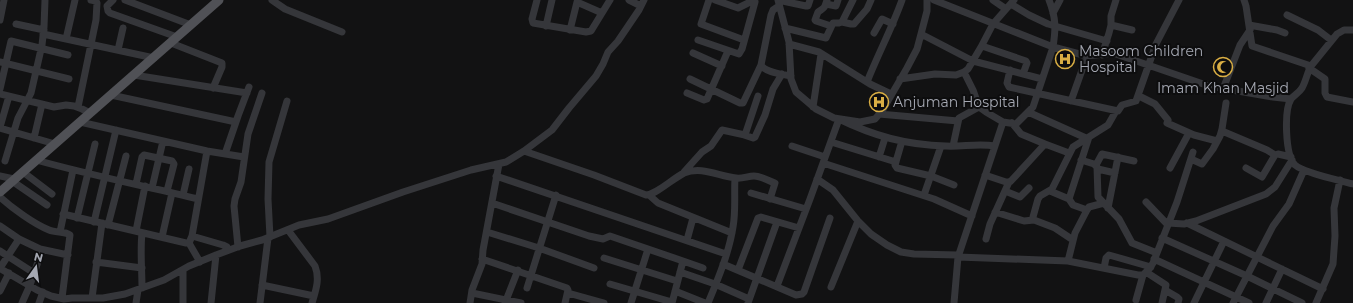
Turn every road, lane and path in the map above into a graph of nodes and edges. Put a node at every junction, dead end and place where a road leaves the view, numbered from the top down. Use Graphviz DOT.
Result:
graph roads {
  1 [pos="4,0"];
  2 [pos="45,0"];
  3 [pos="75,0"];
  4 [pos="91,0"];
  5 [pos="113,0"];
  6 [pos="125,0"];
  7 [pos="272,0"];
  8 [pos="537,0"];
  9 [pos="552,0"];
  10 [pos="610,0"];
  11 [pos="629,0"];
  12 [pos="709,0"];
  13 [pos="714,0"];
  14 [pos="810,0"];
  15 [pos="838,0"];
  16 [pos="853,0"];
  17 [pos="871,0"];
  18 [pos="902,0"];
  19 [pos="927,0"];
  20 [pos="934,0"];
  21 [pos="993,0"];
  22 [pos="1049,0"];
  23 [pos="1060,0"];
  24 [pos="1116,0"];
  25 [pos="1179,0"];
  26 [pos="1244,0"];
  27 [pos="215,1"];
  28 [pos="754,1"];
  29 [pos="779,2"];
  30 [pos="826,2"];
  31 [pos="643,3"];
  32 [pos="1010,4"];
  33 [pos="602,13"];
  34 [pos="1053,14"];
  35 [pos="1287,15"];
  36 [pos="0,20"];
  37 [pos="842,22"];
  38 [pos="16,24"];
  39 [pos="893,24"];
  40 [pos="993,24"];
  41 [pos="191,25"];
  42 [pos="1111,25"];
  43 [pos="546,26"];
  44 [pos="831,26"];
  45 [pos="1056,26"];
  46 [pos="123,28"];
  47 [pos="785,28"];
  48 [pos="1249,28"];
  49 [pos="570,30"];
  50 [pos="1132,30"];
  51 [pos="1353,30"];
  52 [pos="43,32"];
  53 [pos="342,32"];
  54 [pos="874,33"];
  55 [pos="1285,33"];
  56 [pos="921,34"];
  57 [pos="66,39"];
  58 [pos="174,40"];
  59 [pos="698,40"];
  60 [pos="744,40"];
  61 [pos="1331,40"];
  62 [pos="1107,41"];
  63 [pos="91,44"];
  64 [pos="789,44"];
  65 [pos="982,46"];
  66 [pos="1053,47"];
  67 [pos="41,48"];
  68 [pos="118,50"];
  69 [pos="728,51"];
  70 [pos="693,53"];
  71 [pos="821,54"];
  72 [pos="1102,54"];
  73 [pos="68,55"];
  74 [pos="1087,56"];
  75 [pos="154,58"];
  76 [pos="973,61"];
  77 [pos="3,63"];
  78 [pos="761,65"];
  79 [pos="1148,65"];
  80 [pos="722,66"];
  81 [pos="1310,67"];
  82 [pos="1010,70"];
  83 [pos="36,71"];
  84 [pos="964,72"];
  85 [pos="782,74"];
  86 [pos="1023,74"];
  87 [pos="134,75"];
  88 [pos="791,76"];
  89 [pos="69,79"];
  90 [pos="690,79"];
  91 [pos="900,79"];
  92 [pos="1042,79"];
  93 [pos="867,82"];
  94 [pos="213,88"];
  95 [pos="0,89"];
  96 [pos="1223,89"];
  97 [pos="712,90"];
  98 [pos="262,93"];
  99 [pos="687,93"];
  100 [pos="748,93"];
  101 [pos="1037,93"];
  102 [pos="0,94"];
  103 [pos="892,94"];
  104 [pos="111,95"];
  105 [pos="9,96"];
  106 [pos="758,96"];
  107 [pos="1139,96"];
  108 [pos="770,99"];
  109 [pos="1291,99"];
  110 [pos="28,101"];
  111 [pos="287,101"];
  112 [pos="1071,102"];
  113 [pos="1353,102"];
  114 [pos="1226,103"];
  115 [pos="42,104"];
  116 [pos="979,106"];
  117 [pos="78,107"];
  118 [pos="813,107"];
  119 [pos="1116,111"];
  120 [pos="1028,112"];
  121 [pos="90,113"];
  122 [pos="879,114"];
  123 [pos="838,119"];
  124 [pos="958,121"];
  125 [pos="80,122"];
  126 [pos="236,122"];
  127 [pos="1003,122"];
  128 [pos="1012,123"];
  129 [pos="0,128"];
  130 [pos="116,130"];
  131 [pos="1222,131"];
  132 [pos="14,132"];
  133 [pos="1189,133"];
  134 [pos="744,135"];
  135 [pos="34,138"];
  136 [pos="885,138"];
  137 [pos="1087,138"];
  138 [pos="163,141"];
  139 [pos="902,141"];
  140 [pos="1217,141"];
  141 [pos="831,142"];
  142 [pos="55,144"];
  143 [pos="95,144"];
  144 [pos="1045,144"];
  145 [pos="792,146"];
  146 [pos="941,146"];
  147 [pos="952,146"];
  148 [pos="995,146"];
  149 [pos="207,151"];
  150 [pos="524,151"];
  151 [pos="1069,153"];
  152 [pos="225,154"];
  153 [pos="1275,155"];
  154 [pos="126,156"];
  155 [pos="244,157"];
  156 [pos="879,157"];
  157 [pos="1118,157"];
  158 [pos="159,158"];
  159 [pos="1291,158"];
  160 [pos="36,160"];
  161 [pos="824,160"];
  162 [pos="1081,160"];
  163 [pos="5,161"];
  164 [pos="1134,161"];
  165 [pos="896,162"];
  166 [pos="499,164"];
  167 [pos="1097,167"];
  168 [pos="1170,168"];
  169 [pos="1246,168"];
  170 [pos="189,169"];
  171 [pos="73,170"];
  172 [pos="1304,170"];
  173 [pos="23,172"];
  174 [pos="1115,173"];
  175 [pos="88,174"];
  176 [pos="683,174"];
  177 [pos="985,175"];
  178 [pos="0,176"];
  179 [pos="105,176"];
  180 [pos="496,176"];
  181 [pos="931,176"];
  182 [pos="735,178"];
  183 [pos="13,180"];
  184 [pos="119,180"];
  185 [pos="1340,180"];
  186 [pos="817,181"];
  187 [pos="1008,182"];
  188 [pos="136,184"];
  189 [pos="1353,184"];
  190 [pos="954,185"];
  191 [pos="148,187"];
  192 [pos="1029,188"];
  193 [pos="1005,191"];
  194 [pos="1050,191"];
  195 [pos="0,192"];
  196 [pos="170,192"];
  197 [pos="751,193"];
  198 [pos="52,194"];
  199 [pos="183,195"];
  200 [pos="556,195"];
  201 [pos="649,195"];
  202 [pos="924,196"];
  203 [pos="0,198"];
  204 [pos="198,199"];
  205 [pos="770,199"];
  206 [pos="1068,199"];
  207 [pos="1146,202"];
  208 [pos="492,203"];
  209 [pos="48,205"];
  210 [pos="1106,206"];
  211 [pos="806,210"];
  212 [pos="1087,210"];
  213 [pos="995,212"];
  214 [pos="63,214"];
  215 [pos="972,216"];
  216 [pos="77,218"];
  217 [pos="694,218"];
  218 [pos="830,218"];
  219 [pos="1034,220"];
  220 [pos="858,221"];
  221 [pos="94,222"];
  222 [pos="777,222"];
  223 [pos="547,223"];
  224 [pos="105,224"];
  225 [pos="1168,224"];
  226 [pos="1186,224"];
  227 [pos="0,226"];
  228 [pos="799,228"];
  229 [pos="288,230"];
  230 [pos="60,232"];
  231 [pos="139,232"];
  232 [pos="487,232"];
  233 [pos="732,233"];
  234 [pos="162,237"];
  235 [pos="269,238"];
  236 [pos="1162,238"];
  237 [pos="19,239"];
  238 [pos="190,239"];
  239 [pos="986,239"];
  240 [pos="686,240"];
  241 [pos="1073,240"];
  242 [pos="1224,241"];
  243 [pos="238,247"];
  244 [pos="539,248"];
  245 [pos="648,249"];
  246 [pos="42,250"];
  247 [pos="228,250"];
  248 [pos="0,251"];
  249 [pos="726,254"];
  250 [pos="68,255"];
  251 [pos="216,255"];
  252 [pos="8,256"];
  253 [pos="958,256"];
  254 [pos="1156,256"];
  255 [pos="1257,256"];
  256 [pos="604,258"];
  257 [pos="482,259"];
  258 [pos="683,261"];
  259 [pos="1068,261"];
  260 [pos="1214,261"];
  261 [pos="96,262"];
  262 [pos="200,262"];
  263 [pos="723,264"];
  264 [pos="0,268"];
  265 [pos="142,268"];
  266 [pos="594,268"];
  267 [pos="703,268"];
  268 [pos="1104,268"];
  269 [pos="1282,269"];
  270 [pos="183,270"];
  271 [pos="518,270"];
  272 [pos="642,270"];
  273 [pos="738,270"];
  274 [pos="1147,271"];
  275 [pos="680,272"];
  276 [pos="9,273"];
  277 [pos="34,273"];
  278 [pos="531,274"];
  279 [pos="1247,276"];
  280 [pos="757,277"];
  281 [pos="677,281"];
  282 [pos="1204,282"];
  283 [pos="610,284"];
  284 [pos="715,284"];
  285 [pos="30,285"];
  286 [pos="262,285"];
  287 [pos="776,286"];
  288 [pos="831,287"];
  289 [pos="527,288"];
  290 [pos="1323,288"];
  291 [pos="140,289"];
  292 [pos="1273,289"];
  293 [pos="1165,290"];
  294 [pos="0,291"];
  295 [pos="635,291"];
  296 [pos="674,291"];
  297 [pos="43,292"];
  298 [pos="472,293"];
  299 [pos="568,293"];
  300 [pos="62,298"];
  301 [pos="92,298"];
  302 [pos="313,299"];
  303 [pos="1136,300"];
  304 [pos="1235,300"];
  305 [pos="505,301"];
  306 [pos="748,301"];
  307 [pos="22,303"];
  308 [pos="39,303"];
  309 [pos="136,303"];
  310 [pos="183,303"];
  311 [pos="211,303"];
  312 [pos="260,303"];
  313 [pos="470,303"];
  314 [pos="521,303"];
  315 [pos="565,303"];
  316 [pos="604,303"];
  317 [pos="631,303"];
  318 [pos="672,303"];
  319 [pos="705,303"];
  320 [pos="708,303"];
  321 [pos="954,303"];
  322 [pos="1162,303"];
  323 [pos="1178,303"];
  324 [pos="1194,303"];
  325 [pos="1249,303"];
  326 [pos="1266,303"];
  327 [pos="1302,303"];
  328 [pos="1316,303"];
  1 -- 36 [label="street"];
  2 -- 52 [label="street"];
  3 -- 57 [label="street"];
  4 -- 63 [label="street"];
  5 -- 58 [label="street"];
  6 -- 41 [label="street"];
  7 -- 53 [label="street"];
  8 -- 43 [label="street"];
  9 -- 43 [label="street"];
  10 -- 33 [label="street"];
  11 -- 31 [label="street"];
  12 -- 60 [label="street"];
  13 -- 28 [label="street"];
  14 -- 29 [label="street"];
  15 -- 30 [label="street"];
  16 -- 37 [label="street"];
  17 -- 37 [label="street"];
  18 -- 39 [label="street"];
  19 -- 56 [label="street"];
  20 -- 40 [label="street"];
  21 -- 32 [label="street"];
  22 -- 34 [label="street"];
  23 -- 34 [label="street"];
  24 -- 42 [label="street"];
  25 -- 79 [label="street"];
  26 -- 48 [label="street"];
  27 -- 41 [label="main road"];
  28 -- 60 [label="street"];
  29 -- 47 [label="street"];
  29 -- 78 [label="street"];
  30 -- 44 [label="street"];
  31 -- 150 [label="street"];
  32 -- 40 [label="street"];
  32 -- 45 [label="street"];
  33 -- 49 [label="street"];
  33 -- 49 [label="street"];
  34 -- 45 [label="street"];
  35 -- 61 [label="street"];
  37 -- 44 [label="street"];
  38 -- 52 [label="street"];
  39 -- 54 [label="street"];
  39 -- 93 [label="street"];
  40 -- 65 [label="street"];
  40 -- 66 [label="street"];
  41 -- 58 [label="main road"];
  42 -- 50 [label="street"];
  42 -- 62 [label="street"];
  43 -- 49 [label="street"];
  44 -- 47 [label="street"];
  45 -- 62 [label="street"];
  45 -- 66 [label="street"];
  46 -- 68 [label="street"];
  47 -- 64 [label="street"];
  48 -- 55 [label="street"];
  48 -- 81 [label="street"];
  48 -- 96 [label="street"];
  51 -- 61 [label="street"];
  52 -- 57 [label="street"];
  52 -- 67 [label="street"];
  56 -- 76 [label="street"];
  56 -- 91 [label="street"];
  57 -- 63 [label="street"];
  58 -- 75 [label="main road"];
  58 -- 94 [label="street"];
  59 -- 69 [label="street"];
  60 -- 69 [label="street"];
  61 -- 81 [label="street"];
  62 -- 72 [label="street"];
  63 -- 68 [label="street"];
  63 -- 117 [label="street"];
  64 -- 71 [label="street"];
  64 -- 88 [label="street"];
  65 -- 76 [label="street"];
  65 -- 86 [label="street"];
  66 -- 74 [label="street"];
  66 -- 92 [label="street"];
  67 -- 73 [label="street"];
  67 -- 77 [label="street"];
  67 -- 83 [label="street"];
  68 -- 75 [label="street"];
  69 -- 80 [label="street"];
  70 -- 80 [label="street"];
  71 -- 93 [label="street"];
  71 -- 118 [label="street"];
  72 -- 74 [label="street"];
  72 -- 79 [label="street"];
  74 -- 112 [label="street"];
  75 -- 87 [label="main road"];
  76 -- 82 [label="street"];
  76 -- 84 [label="street"];
  77 -- 83 [label="street"];
  77 -- 95 [label="street"];
  78 -- 85 [label="street"];
  78 -- 100 [label="street"];
  79 -- 96 [label="street"];
  79 -- 107 [label="street"];
  80 -- 97 [label="street"];
  81 -- 109 [label="street"];
  81 -- 113 [label="street"];
  82 -- 86 [label="street"];
  82 -- 101 [label="street"];
  83 -- 89 [label="street"];
  83 -- 110 [label="street"];
  84 -- 91 [label="street"];
  84 -- 116 [label="street"];
  85 -- 88 [label="street"];
  85 -- 108 [label="street"];
  86 -- 92 [label="street"];
  87 -- 94 [label="street"];
  87 -- 104 [label="main road"];
  88 -- 118 [label="street"];
  90 -- 97 [label="street"];
  91 -- 103 [label="street"];
  92 -- 101 [label="street"];
  93 -- 103 [label="street"];
  94 -- 126 [label="street"];
  96 -- 109 [label="street"];
  97 -- 99 [label="street"];
  97 -- 100 [label="street"];
  98 -- 155 [label="street"];
  100 -- 106 [label="street"];
  101 -- 112 [label="street"];
  101 -- 120 [label="street"];
  102 -- 105 [label="street"];
  103 -- 122 [label="street"];
  104 -- 121 [label="main road"];
  104 -- 126 [label="street"];
  105 -- 110 [label="street"];
  105 -- 129 [label="street"];
  106 -- 108 [label="street"];
  106 -- 134 [label="street"];
  107 -- 119 [label="street"];
  107 -- 133 [label="street"];
  108 -- 134 [label="street"];
  109 -- 159 [label="street"];
  110 -- 115 [label="street"];
  110 -- 132 [label="street"];
  111 -- 235 [label="street"];
  112 -- 119 [label="street"];
  114 -- 131 [label="street"];
  115 -- 117 [label="street"];
  115 -- 135 [label="street"];
  116 -- 124 [label="street"];
  116 -- 127 [label="street"];
  117 -- 121 [label="street"];
  118 -- 123 [label="street"];
  119 -- 137 [label="street"];
  120 -- 128 [label="street"];
  120 -- 137 [label="street"];
  121 -- 125 [label="main road"];
  122 -- 123 [label="street"];
  122 -- 124 [label="street"];
  123 -- 136 [label="street"];
  123 -- 141 [label="street"];
  124 -- 147 [label="street"];
  125 -- 130 [label="street"];
  125 -- 142 [label="main road"];
  126 -- 152 [label="street"];
  127 -- 128 [label="street"];
  127 -- 148 [label="street"];
  128 -- 144 [label="street"];
  129 -- 132 [label="street"];
  130 -- 138 [label="street"];
  130 -- 179 [label="street"];
  131 -- 140 [label="street"];
  131 -- 153 [label="street"];
  132 -- 135 [label="street"];
  132 -- 163 [label="street"];
  133 -- 140 [label="street"];
  133 -- 168 [label="street"];
  134 -- 176 [label="street"];
  135 -- 142 [label="street"];
  136 -- 139 [label="street"];
  136 -- 156 [label="street"];
  137 -- 151 [label="street"];
  137 -- 162 [label="street"];
  138 -- 149 [label="street"];
  138 -- 158 [label="street"];
  139 -- 146 [label="street"];
  139 -- 165 [label="street"];
  140 -- 225 [label="street"];
  141 -- 156 [label="street"];
  141 -- 161 [label="street"];
  142 -- 160 [label="main road"];
  143 -- 175 [label="street"];
  144 -- 151 [label="street"];
  144 -- 187 [label="street"];
  145 -- 161 [label="street"];
  146 -- 147 [label="street"];
  146 -- 181 [label="street"];
  147 -- 148 [label="street"];
  148 -- 177 [label="street"];
  149 -- 152 [label="street"];
  149 -- 204 [label="street"];
  150 -- 166 [label="street"];
  150 -- 201 [label="street"];
  151 -- 194 [label="street"];
  152 -- 155 [label="street"];
  153 -- 159 [label="street"];
  153 -- 169 [label="street"];
  154 -- 184 [label="street"];
  155 -- 243 [label="street"];
  156 -- 165 [label="street"];
  157 -- 164 [label="street"];
  157 -- 167 [label="street"];
  157 -- 174 [label="street"];
  158 -- 188 [label="street"];
  158 -- 191 [label="street"];
  158 -- 196 [label="street"];
  159 -- 172 [label="street"];
  159 -- 226 [label="street"];
  160 -- 171 [label="street"];
  160 -- 173 [label="main road"];
  161 -- 186 [label="street"];
  161 -- 202 [label="street"];
  162 -- 167 [label="street"];
  162 -- 206 [label="street"];
  165 -- 181 [label="street"];
  166 -- 180 [label="street"];
  166 -- 229 [label="street"];
  167 -- 174 [label="street"];
  167 -- 210 [label="street"];
  170 -- 199 [label="street"];
  171 -- 175 [label="street"];
  171 -- 214 [label="street"];
  172 -- 185 [label="street"];
  172 -- 255 [label="street"];
  173 -- 183 [label="main road"];
  173 -- 198 [label="street"];
  174 -- 210 [label="street"];
  175 -- 179 [label="street"];
  175 -- 216 [label="street"];
  176 -- 182 [label="street"];
  176 -- 201 [label="street"];
  177 -- 187 [label="street"];
  177 -- 215 [label="street"];
  178 -- 183 [label="street"];
  179 -- 184 [label="street"];
  179 -- 221 [label="street"];
  180 -- 200 [label="street"];
  180 -- 208 [label="street"];
  181 -- 190 [label="street"];
  181 -- 202 [label="street"];
  182 -- 205 [label="street"];
  182 -- 233 [label="street"];
  183 -- 195 [label="main road"];
  183 -- 209 [label="street"];
  184 -- 188 [label="street"];
  184 -- 224 [label="street"];
  185 -- 189 [label="street"];
  185 -- 290 [label="street"];
  186 -- 211 [label="street"];
  186 -- 220 [label="street"];
  187 -- 193 [label="street"];
  188 -- 191 [label="street"];
  191 -- 196 [label="street"];
  191 -- 231 [label="street"];
  192 -- 193 [label="street"];
  193 -- 213 [label="street"];
  194 -- 206 [label="street"];
  194 -- 219 [label="street"];
  196 -- 199 [label="street"];
  196 -- 234 [label="street"];
  197 -- 205 [label="street"];
  199 -- 204 [label="street"];
  200 -- 223 [label="street"];
  200 -- 240 [label="street"];
  201 -- 217 [label="street"];
  202 -- 215 [label="street"];
  203 -- 230 [label="street"];
  204 -- 238 [label="street"];
  205 -- 211 [label="street"];
  206 -- 212 [label="street"];
  207 -- 225 [label="street"];
  208 -- 223 [label="street"];
  208 -- 232 [label="street"];
  210 -- 212 [label="street"];
  210 -- 254 [label="street"];
  211 -- 228 [label="street"];
  212 -- 241 [label="street"];
  213 -- 219 [label="street"];
  213 -- 239 [label="street"];
  214 -- 216 [label="street"];
  214 -- 230 [label="street"];
  215 -- 253 [label="street"];
  216 -- 221 [label="street"];
  217 -- 233 [label="street"];
  217 -- 240 [label="street"];
  218 -- 287 [label="street"];
  219 -- 241 [label="street"];
  220 -- 253 [label="street"];
  220 -- 288 [label="street"];
  221 -- 224 [label="street"];
  222 -- 228 [label="street"];
  222 -- 273 [label="street"];
  222 -- 280 [label="street"];
  223 -- 244 [label="street"];
  223 -- 245 [label="street"];
  224 -- 231 [label="street"];
  224 -- 261 [label="street"];
  225 -- 226 [label="street"];
  225 -- 236 [label="street"];
  226 -- 242 [label="street"];
  227 -- 237 [label="street"];
  228 -- 287 [label="street"];
  229 -- 235 [label="street"];
  229 -- 302 [label="street"];
  230 -- 250 [label="street"];
  231 -- 234 [label="street"];
  231 -- 265 [label="street"];
  232 -- 244 [label="street"];
  232 -- 257 [label="street"];
  233 -- 249 [label="street"];
  234 -- 238 [label="street"];
  235 -- 243 [label="street"];
  235 -- 286 [label="street"];
  236 -- 254 [label="street"];
  236 -- 260 [label="street"];
  237 -- 246 [label="street"];
  237 -- 252 [label="street"];
  238 -- 247 [label="street"];
  238 -- 262 [label="street"];
  240 -- 249 [label="street"];
  241 -- 259 [label="street"];
  242 -- 255 [label="street"];
  242 -- 260 [label="street"];
  243 -- 247 [label="street"];
  244 -- 266 [label="street"];
  244 -- 278 [label="street"];
  245 -- 258 [label="street"];
  245 -- 272 [label="street"];
  246 -- 250 [label="street"];
  246 -- 277 [label="street"];
  247 -- 251 [label="street"];
  248 -- 252 [label="street"];
  249 -- 263 [label="street"];
  250 -- 300 [label="street"];
  251 -- 262 [label="street"];
  251 -- 311 [label="street"];
  252 -- 264 [label="street"];
  252 -- 277 [label="street"];
  253 -- 259 [label="street"];
  253 -- 321 [label="street"];
  254 -- 274 [label="street"];
  254 -- 282 [label="street"];
  255 -- 269 [label="street"];
  255 -- 279 [label="street"];
  256 -- 272 [label="street"];
  257 -- 271 [label="street"];
  257 -- 298 [label="street"];
  258 -- 267 [label="street"];
  258 -- 275 [label="street"];
  259 -- 268 [label="street"];
  260 -- 279 [label="street"];
  260 -- 282 [label="street"];
  261 -- 265 [label="street"];
  261 -- 301 [label="street"];
  262 -- 270 [label="street"];
  263 -- 273 [label="street"];
  263 -- 284 [label="street"];
  264 -- 276 [label="street"];
  265 -- 291 [label="street"];
  268 -- 274 [label="street"];
  268 -- 274 [label="street"];
  269 -- 290 [label="street"];
  269 -- 292 [label="street"];
  270 -- 291 [label="street"];
  270 -- 310 [label="street"];
  271 -- 278 [label="street"];
  271 -- 305 [label="street"];
  272 -- 281 [label="street"];
  272 -- 295 [label="street"];
  273 -- 280 [label="street"];
  274 -- 293 [label="street"];
  274 -- 303 [label="street"];
  275 -- 281 [label="street"];
  275 -- 284 [label="street"];
  276 -- 285 [label="street"];
  276 -- 294 [label="street"];
  277 -- 285 [label="street"];
  278 -- 289 [label="street"];
  278 -- 299 [label="street"];
  279 -- 292 [label="street"];
  279 -- 304 [label="street"];
  280 -- 287 [label="street"];
  280 -- 306 [label="street"];
  281 -- 296 [label="street"];
  282 -- 304 [label="street"];
  282 -- 324 [label="street"];
  283 -- 295 [label="street"];
  284 -- 306 [label="street"];
  284 -- 320 [label="street"];
  285 -- 297 [label="street"];
  285 -- 307 [label="street"];
  286 -- 302 [label="street"];
  286 -- 312 [label="street"];
  290 -- 328 [label="street"];
  291 -- 301 [label="street"];
  291 -- 309 [label="street"];
  292 -- 326 [label="street"];
  292 -- 327 [label="street"];
  293 -- 322 [label="street"];
  293 -- 323 [label="street"];
  295 -- 317 [label="street"];
  295 -- 318 [label="street"];
  296 -- 318 [label="street"];
  296 -- 319 [label="street"];
  297 -- 300 [label="street"];
  297 -- 308 [label="street"];
  298 -- 305 [label="street"];
  298 -- 313 [label="street"];
  299 -- 315 [label="street"];
  299 -- 316 [label="street"];
  300 -- 301 [label="street"];
  304 -- 325 [label="street"];
  305 -- 314 [label="street"];
}
